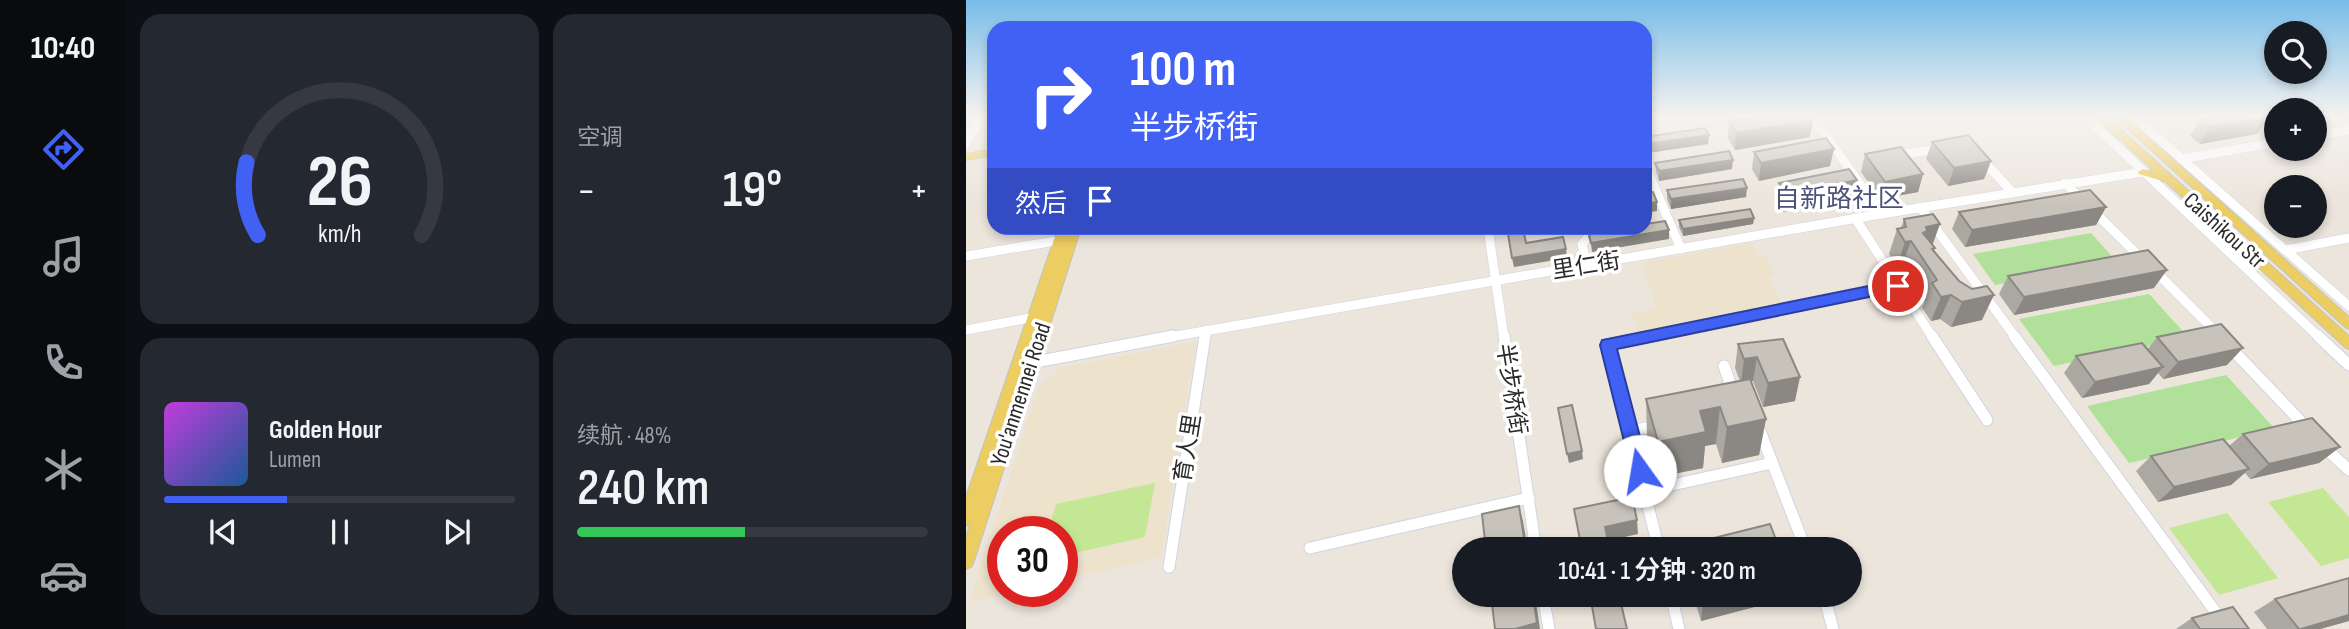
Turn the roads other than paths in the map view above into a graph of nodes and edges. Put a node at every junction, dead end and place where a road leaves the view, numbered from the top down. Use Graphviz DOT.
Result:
graph roads {
  1 [pos="1834,146"];
  2 [pos="1948,146"];
  3 [pos="2117,146"];
  4 [pos="2132,146"];
  5 [pos="2152,146"];
  6 [pos="2165,146"];
  7 [pos="2258,146"];
  8 [pos="2135,149"];
  9 [pos="2156,150"];
  10 [pos="987,153"];
  11 [pos="1978,155"];
  12 [pos="966,157"];
  13 [pos="1884,158"];
  14 [pos="987,159"];
  15 [pos="966,162"];
  16 [pos="1860,163"];
  17 [pos="2183,163"];
  18 [pos="1848,166"];
  19 [pos="2139,167"];
  20 [pos="1652,181"];
  21 [pos="2171,181"];
  22 [pos="2065,184"];
  23 [pos="2012,192"];
  24 [pos="1920,207"];
  25 [pos="1881,214"];
  26 [pos="1855,218"];
  27 [pos="1058,235"];
  28 [pos="1062,235"];
  29 [pos="1073,235"];
  30 [pos="1489,235"];
  31 [pos="1590,235"];
  32 [pos="2349,238"];
  33 [pos="1682,249"];
  34 [pos="2285,250"];
  35 [pos="966,256"];
  36 [pos="1587,265"];
  37 [pos="1496,280"];
  38 [pos="1898,286"];
  39 [pos="2349,306"];
  40 [pos="1035,317"];
  41 [pos="2349,324"];
  42 [pos="966,330"];
  43 [pos="1206,330"];
  44 [pos="2349,344"];
  45 [pos="1030,363"];
  46 [pos="2349,365"];
  47 [pos="1724,366"];
  48 [pos="1739,409"];
  49 [pos="1754,418"];
  50 [pos="1987,420"];
  51 [pos="1672,422"];
  52 [pos="1631,431"];
  53 [pos="1772,463"];
  54 [pos="2349,470"];
  55 [pos="1645,491"];
  56 [pos="1529,498"];
  57 [pos="966,519"];
  58 [pos="1534,537"];
  59 [pos="1656,537"];
  60 [pos="1801,537"];
  61 [pos="1310,548"];
  62 [pos="966,561"];
  63 [pos="1169,567"];
  64 [pos="1546,607"];
  65 [pos="1674,607"];
  66 [pos="1827,607"];
  67 [pos="1549,629"];
  68 [pos="1679,629"];
  69 [pos="1833,629"];
  70 [pos="2228,629"];
  1 -- 18 [label="street"];
  2 -- 13 [label="street"];
  3 -- 19 [label="street"];
  4 -- 8 [label="main road, Caishikou Str"];
  5 -- 9 [label="main road"];
  6 -- 17 [label="street"];
  7 -- 17 [label="street"];
  8 -- 19 [label="main road"];
  8 -- 21 [label="main road, Caishikou Str"];
  9 -- 17 [label="main road"];
  9 -- 17 [label="main road"];
  10 -- 12 [label="main road"];
  11 -- 23 [label="street"];
  14 -- 15 [label="main road"];
  16 -- 18 [label="street"];
  17 -- 34 [label="street"];
  17 -- 41 [label="main road"];
  18 -- 25 [label="street"];
  19 -- 21 [label="main road"];
  19 -- 22 [label="street, 里仁街"];
  19 -- 46 [label="street"];
  20 -- 33 [label="street"];
  21 -- 44 [label="main road, Caishikou Str"];
  22 -- 23 [label="street, 里仁街"];
  22 -- 54 [label="street"];
  23 -- 24 [label="street, 里仁街"];
  24 -- 25 [label="street, 里仁街"];
  24 -- 70 [label="street"];
  25 -- 26 [label="street, 里仁街"];
  26 -- 33 [label="street, 里仁街"];
  26 -- 38 [label="street"];
  27 -- 35 [label="street"];
  28 -- 40 [label="main road, You'anmennei Road"];
  29 -- 45 [label="main road, You'anmennei Road"];
  30 -- 37 [label="street, 半步桥街"];
  31 -- 36 [label="street"];
  32 -- 34 [label="street"];
  33 -- 36 [label="street, 里仁街"];
  34 -- 39 [label="street"];
  36 -- 37 [label="street, 里仁街"];
  37 -- 43 [label="street, 里仁街"];
  37 -- 56 [label="street, 半步桥街"];
  38 -- 50 [label="street"];
  38 -- 52 [label="street"];
  40 -- 42 [label="street"];
  40 -- 57 [label="main road, You'anmennei Road"];
  43 -- 45 [label="street, 里仁街"];
  43 -- 63 [label="street, 育人里"];
  45 -- 62 [label="main road, You'anmennei Road"];
  47 -- 48 [label="street"];
  49 -- 53 [label="street"];
  51 -- 52 [label="street"];
  52 -- 55 [label="street"];
  53 -- 55 [label="street"];
  53 -- 60 [label="street"];
  55 -- 59 [label="street"];
  56 -- 58 [label="street, 半步桥街"];
  56 -- 61 [label="street"];
  64 -- 67 [label="street"];
  65 -- 68 [label="street"];
  66 -- 69 [label="street"];
}
